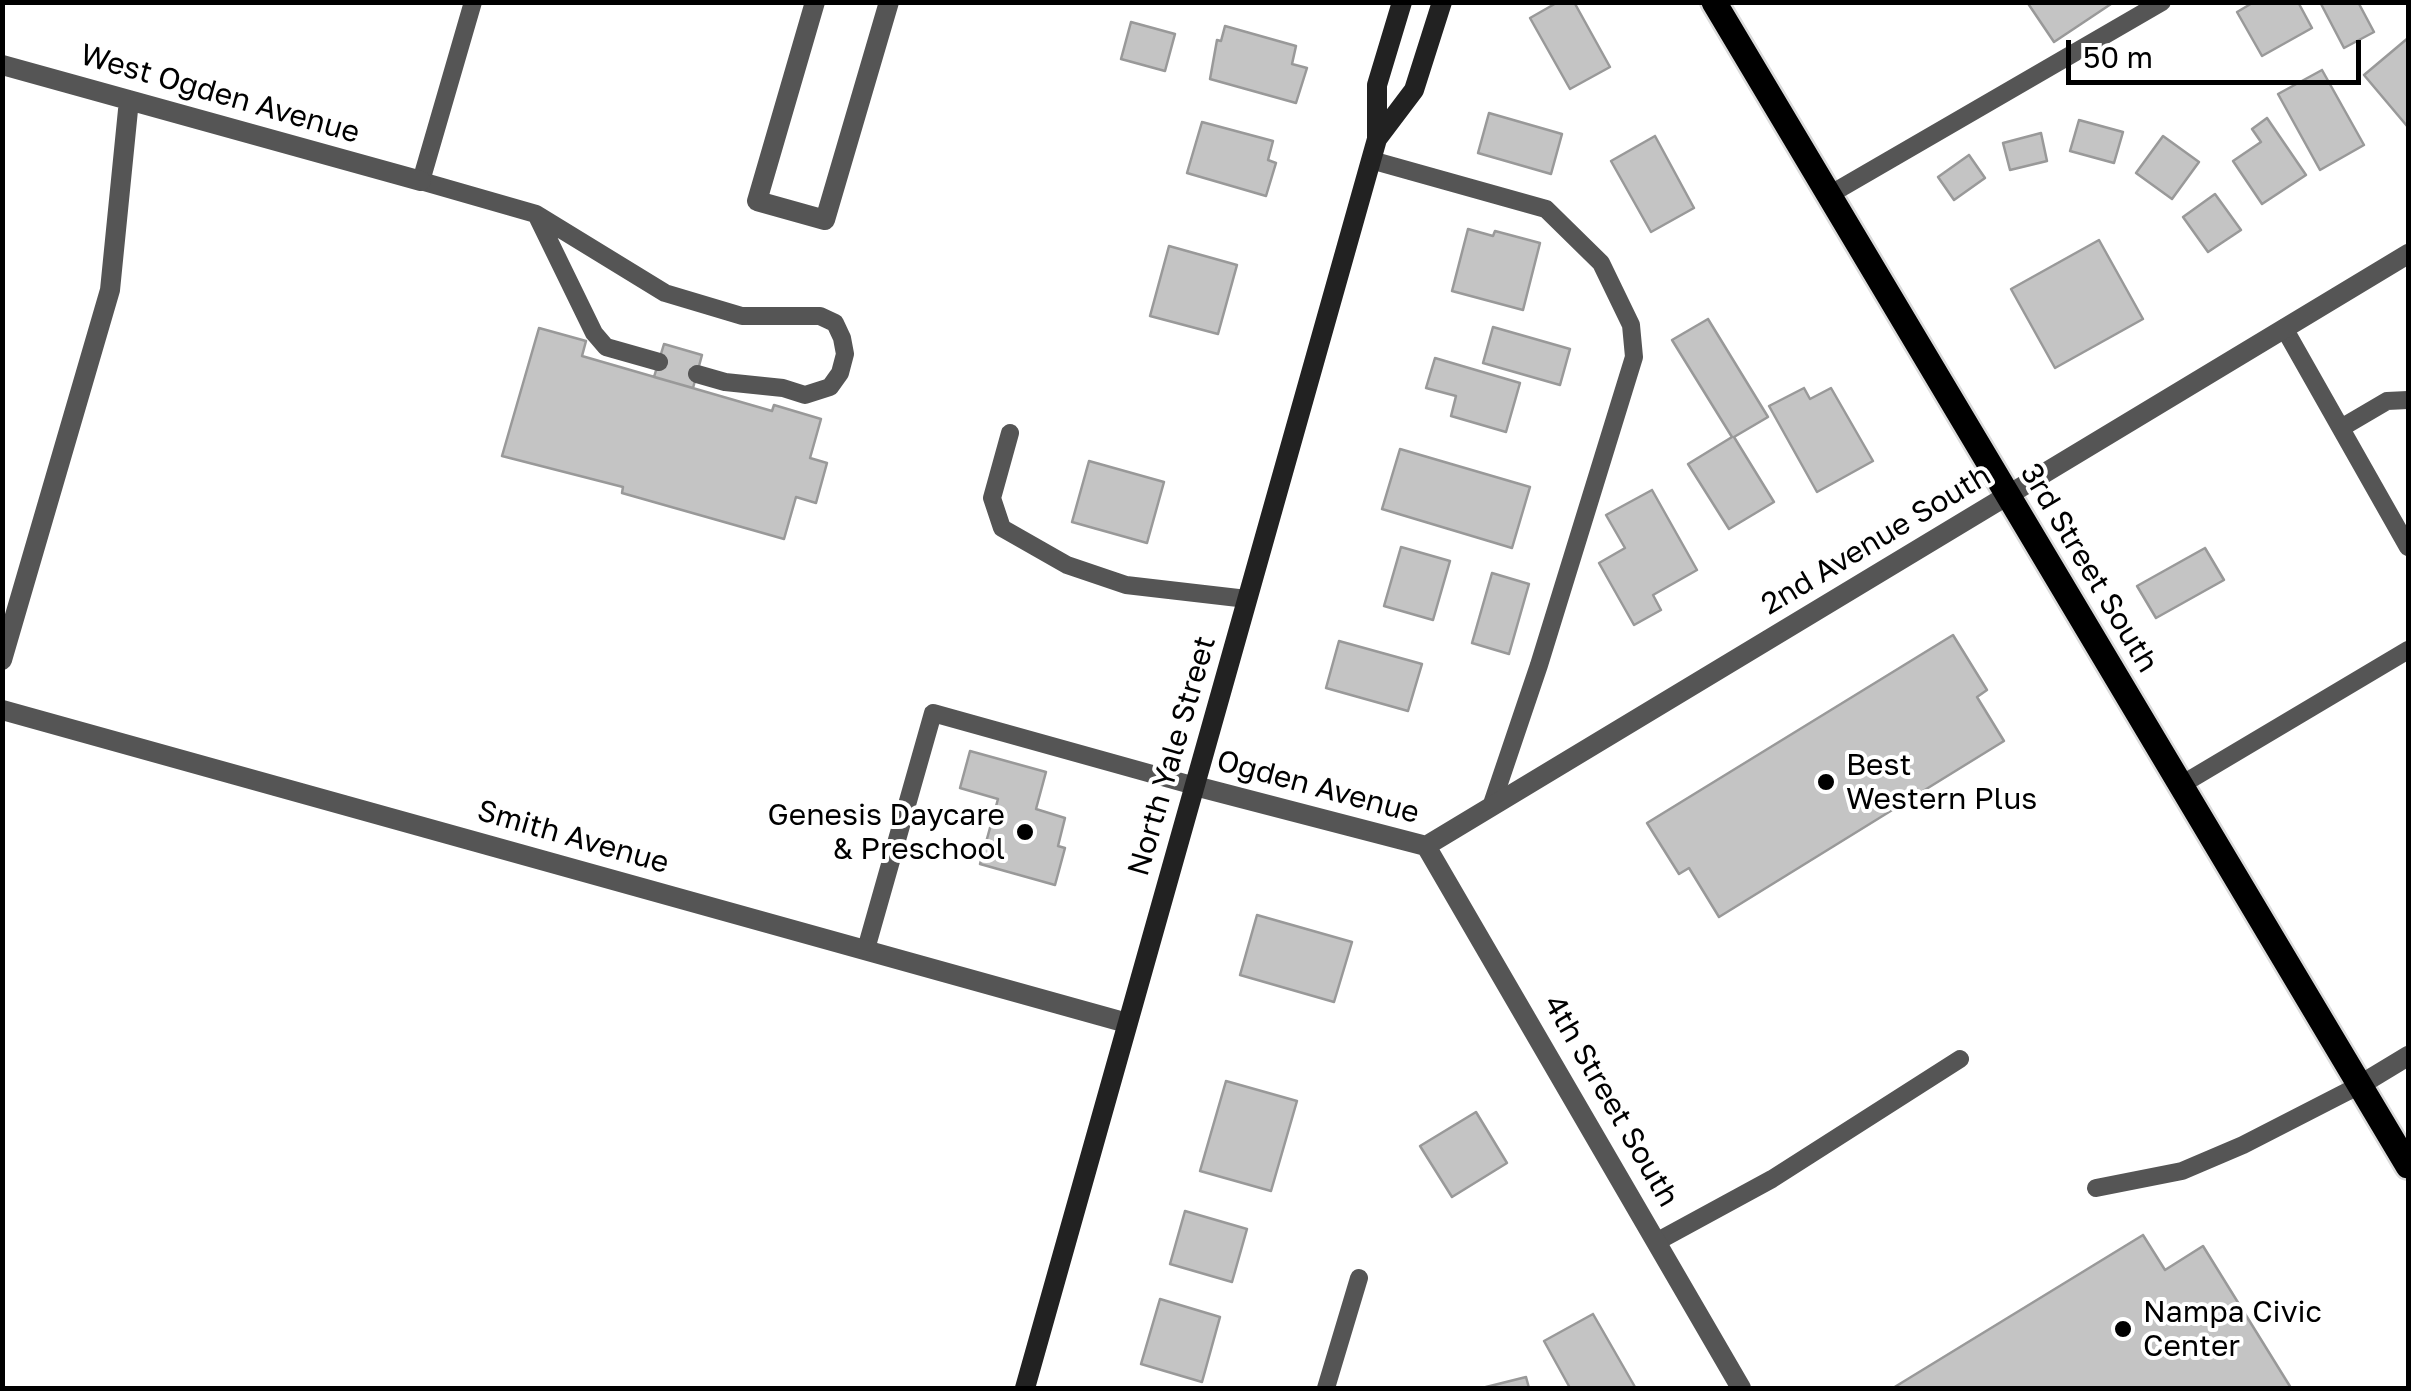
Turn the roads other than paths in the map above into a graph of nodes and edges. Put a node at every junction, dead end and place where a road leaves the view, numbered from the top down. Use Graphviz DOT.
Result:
graph roads {
  1 [pos="472,2"];
  2 [pos="815,2"];
  3 [pos="890,2"];
  4 [pos="1402,2"];
  5 [pos="1442,2"];
  6 [pos="1714,2"];
  7 [pos="2162,2"];
  8 [pos="2,65"];
  9 [pos="128,100"];
  10 [pos="1377,139"];
  11 [pos="1371,160"];
  12 [pos="421,181"];
  13 [pos="1829,195"];
  14 [pos="536,214"];
  15 [pos="2408,254"];
  16 [pos="2284,328"];
  17 [pos="658,362"];
  18 [pos="697,374"];
  19 [pos="2408,400"];
  20 [pos="2341,428"];
  21 [pos="1010,434"];
  22 [pos="2008,495"];
  23 [pos="2408,546"];
  24 [pos="1247,600"];
  25 [pos="2408,650"];
  26 [pos="2,660"];
  27 [pos="2,710"];
  28 [pos="2181,785"];
  29 [pos="1195,786"];
  30 [pos="1491,808"];
  31 [pos="1426,846"];
  32 [pos="866,950"];
  33 [pos="1127,1023"];
  34 [pos="2408,1056"];
  35 [pos="1960,1059"];
  36 [pos="2360,1085"];
  37 [pos="2408,1166"];
  38 [pos="2096,1188"];
  39 [pos="1658,1241"];
  40 [pos="1359,1278"];
  41 [pos="1024,1388"];
  42 [pos="1326,1388"];
  43 [pos="1741,1388"];
  1 -- 12 [label="lane"];
  2 -- 3 [label="street"];
  4 -- 10 [label="main road, North Yale Street"];
  5 -- 10 [label="main road, North Yale Street"];
  6 -- 13 [label="main road, 3rd Street South"];
  7 -- 13 [label="lane"];
  8 -- 9 [label="street, West Ogden Avenue"];
  9 -- 12 [label="street, West Ogden Avenue"];
  9 -- 26 [label="street"];
  10 -- 11 [label="main road, North Yale Street"];
  11 -- 24 [label="main road, North Yale Street"];
  11 -- 30 [label="lane"];
  12 -- 14 [label="lane"];
  13 -- 22 [label="main road, 3rd Street South"];
  14 -- 17 [label="lane"];
  14 -- 18 [label="lane"];
  15 -- 16 [label="street, 2nd Avenue South"];
  16 -- 20 [label="lane"];
  16 -- 22 [label="street, 2nd Avenue South"];
  19 -- 20 [label="lane"];
  20 -- 23 [label="lane"];
  21 -- 24 [label="lane"];
  22 -- 28 [label="main road, 3rd Street South"];
  22 -- 30 [label="street, 2nd Avenue South"];
  24 -- 29 [label="main road, North Yale Street"];
  25 -- 28 [label="lane"];
  27 -- 32 [label="street, Smith Avenue"];
  28 -- 36 [label="main road, 3rd Street South"];
  29 -- 31 [label="street, Ogden Avenue"];
  29 -- 32 [label="lane"];
  29 -- 33 [label="main road, North Yale Street"];
  30 -- 31 [label="street, 2nd Avenue South"];
  31 -- 39 [label="street, 4th Street South"];
  32 -- 33 [label="street, Smith Avenue"];
  33 -- 41 [label="main road, North Yale Street"];
  34 -- 36 [label="street"];
  35 -- 39 [label="lane"];
  36 -- 37 [label="main road, 3rd Street South"];
  36 -- 38 [label="lane"];
  39 -- 43 [label="street, 4th Street South"];
  40 -- 42 [label="lane"];
}
